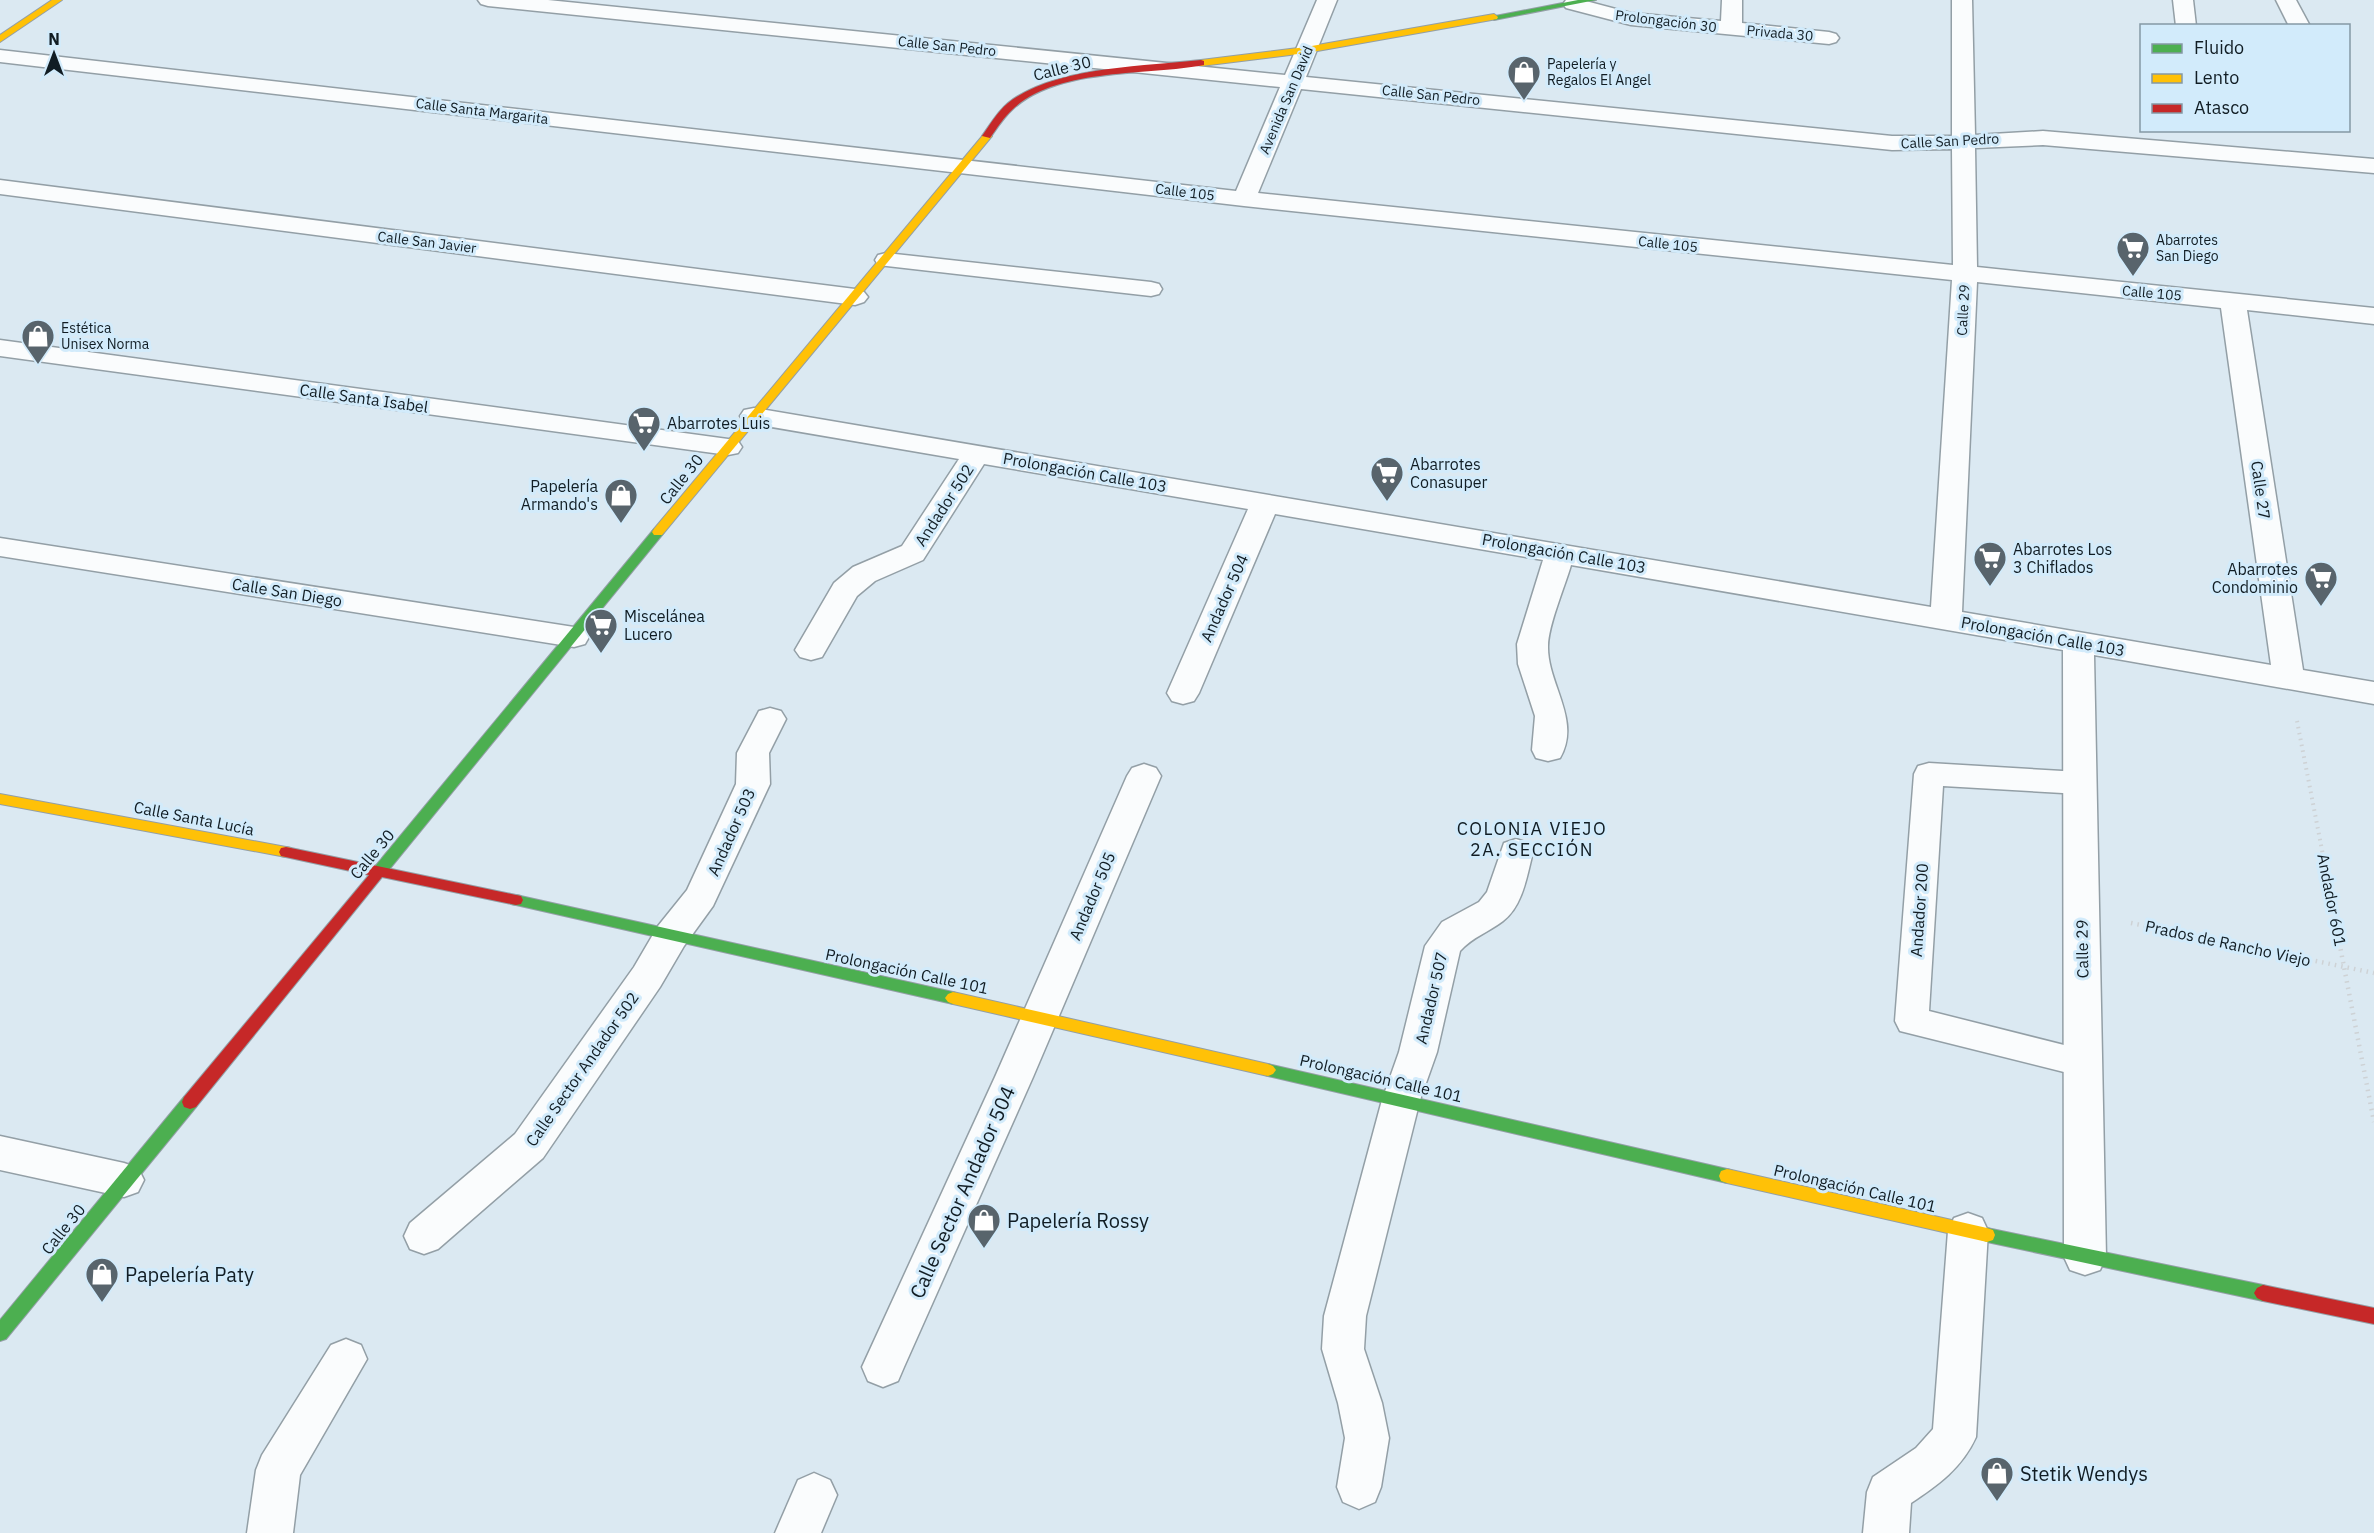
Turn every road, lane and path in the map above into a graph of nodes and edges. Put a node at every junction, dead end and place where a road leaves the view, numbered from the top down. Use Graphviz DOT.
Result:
graph roads {
  1 [pos="58,0"];
  2 [pos="488,0"];
  3 [pos="1327,0"];
  4 [pos="1732,0"];
  5 [pos="1962,0"];
  6 [pos="2183,0"];
  7 [pos="2286,0"];
  8 [pos="1583,2"];
  9 [pos="649,8"];
  10 [pos="2186,24"];
  11 [pos="2299,24"];
  12 [pos="1731,29"];
  13 [pos="1829,38"];
  14 [pos="0,39"];
  15 [pos="1306,50"];
  16 [pos="0,56"];
  17 [pos="1156,67"];
  18 [pos="1293,81"];
  19 [pos="1962,141"];
  20 [pos="963,166"];
  21 [pos="2374,166"];
  22 [pos="0,187"];
  23 [pos="1244,199"];
  24 [pos="886,260"];
  25 [pos="1965,275"];
  26 [pos="1151,289"];
  27 [pos="855,297"];
  28 [pos="2234,301"];
  29 [pos="2374,316"];
  30 [pos="0,348"];
  31 [pos="754,416"];
  32 [pos="729,447"];
  33 [pos="976,454"];
  34 [pos="1264,503"];
  35 [pos="0,547"];
  36 [pos="1560,552"];
  37 [pos="1946,619"];
  38 [pos="574,637"];
  39 [pos="2078,642"];
  40 [pos="811,650"];
  41 [pos="2289,679"];
  42 [pos="1183,693"];
  43 [pos="2374,693"];
  44 [pos="770,719"];
  45 [pos="1548,750"];
  46 [pos="1144,776"];
  47 [pos="2080,783"];
  48 [pos="0,799"];
  49 [pos="1516,852"];
  50 [pos="381,870"];
  51 [pos="2082,913"];
  52 [pos="671,936"];
  53 [pos="2345,968"];
  54 [pos="2374,973"];
  55 [pos="1039,1017"];
  56 [pos="2084,1064"];
  57 [pos="1401,1100"];
  58 [pos="2374,1122"];
  59 [pos="0,1153"];
  60 [pos="124,1180"];
  61 [pos="1968,1231"];
  62 [pos="424,1236"];
  63 [pos="2085,1257"];
  64 [pos="2374,1316"];
  65 [pos="0,1333"];
  66 [pos="346,1359"];
  67 [pos="882,1367"];
  68 [pos="1359,1487"];
  69 [pos="270,1533"];
  70 [pos="1886,1533"];
  1 -- 14 [label="street"];
  2 -- 9 [label="street, Calle San Pedro"];
  3 -- 15 [label="street, Avenida San David"];
  4 -- 12 [label="street, Prolongación 30"];
  5 -- 19 [label="street, Calle 29"];
  6 -- 10 [label="street"];
  7 -- 11 [label="street"];
  8 -- 12 [label="street, Prolongación 30"];
  8 -- 15 [label="street, Calle 30"];
  9 -- 17 [label="street, Calle San Pedro"];
  12 -- 13 [label="street, Privada 30"];
  15 -- 17 [label="street, Calle 30"];
  15 -- 18 [label="street, Avenida San David"];
  16 -- 20 [label="street, Calle Santa Margarita"];
  17 -- 18 [label="street, Calle San Pedro"];
  17 -- 20 [label="street, Calle 30"];
  18 -- 19 [label="street, Calle San Pedro"];
  18 -- 23 [label="street, Avenida San David"];
  19 -- 21 [label="street, Calle San Pedro"];
  19 -- 25 [label="street, Calle 29"];
  20 -- 23 [label="street, Calle 105"];
  20 -- 24 [label="street, Calle 30"];
  22 -- 27 [label="street, Calle San Javier"];
  23 -- 25 [label="street, Calle 105"];
  24 -- 26 [label="lane"];
  24 -- 27 [label="street, Calle 30"];
  25 -- 28 [label="street, Calle 105"];
  25 -- 37 [label="street, Calle 29"];
  27 -- 31 [label="street, Calle 30"];
  28 -- 29 [label="street, Calle 105"];
  28 -- 41 [label="street, Calle 27"];
  30 -- 32 [label="street, Calle Santa Isabel"];
  31 -- 32 [label="street, Calle 30"];
  31 -- 33 [label="street, Prolongación Calle 103"];
  32 -- 38 [label="street, Calle 30"];
  33 -- 34 [label="street, Prolongación Calle 103"];
  33 -- 40 [label="street, Andador 502"];
  34 -- 36 [label="street, Prolongación Calle 103"];
  34 -- 42 [label="street, Andador 504"];
  35 -- 38 [label="street, Calle San Diego"];
  36 -- 37 [label="street, Prolongación Calle 103"];
  36 -- 45 [label="street"];
  37 -- 39 [label="street, Prolongación Calle 103"];
  38 -- 50 [label="street, Calle 30"];
  39 -- 41 [label="street, Prolongación Calle 103"];
  39 -- 47 [label="street, Calle 29"];
  41 -- 43 [label="street, Prolongación Calle 103"];
  41 -- 53 [label="path, Andador 601"];
  44 -- 52 [label="street, Andador 503"];
  46 -- 55 [label="street, Andador 505"];
  47 -- 51 [label="street, Calle 29"];
  47 -- 56 [label="lane, Andador 200"];
  48 -- 50 [label="street, Calle Santa Lucía"];
  49 -- 57 [label="street, Andador 507"];
  50 -- 52 [label="street, Prolongación Calle 101"];
  50 -- 60 [label="street, Calle 30"];
  51 -- 53 [label="path, Prados de Rancho Viejo"];
  51 -- 56 [label="street, Calle 29"];
  52 -- 55 [label="street, Prolongación Calle 101"];
  52 -- 62 [label="street, Calle Sector Andador 502"];
  53 -- 54 [label="path, Prados de Rancho Viejo"];
  53 -- 58 [label="path, Andador 601"];
  55 -- 57 [label="street, Prolongación Calle 101"];
  55 -- 67 [label="street, Calle Sector Andador 504"];
  56 -- 63 [label="street, Calle 29"];
  57 -- 61 [label="street, Prolongación Calle 101"];
  57 -- 68 [label="street, Andador 507"];
  59 -- 60 [label="street"];
  60 -- 65 [label="street, Calle 30"];
  61 -- 63 [label="street, Prolongación Calle 101"];
  61 -- 70 [label="street"];
  63 -- 64 [label="street, Prolongación Calle 101"];
  66 -- 69 [label="street"];
}
